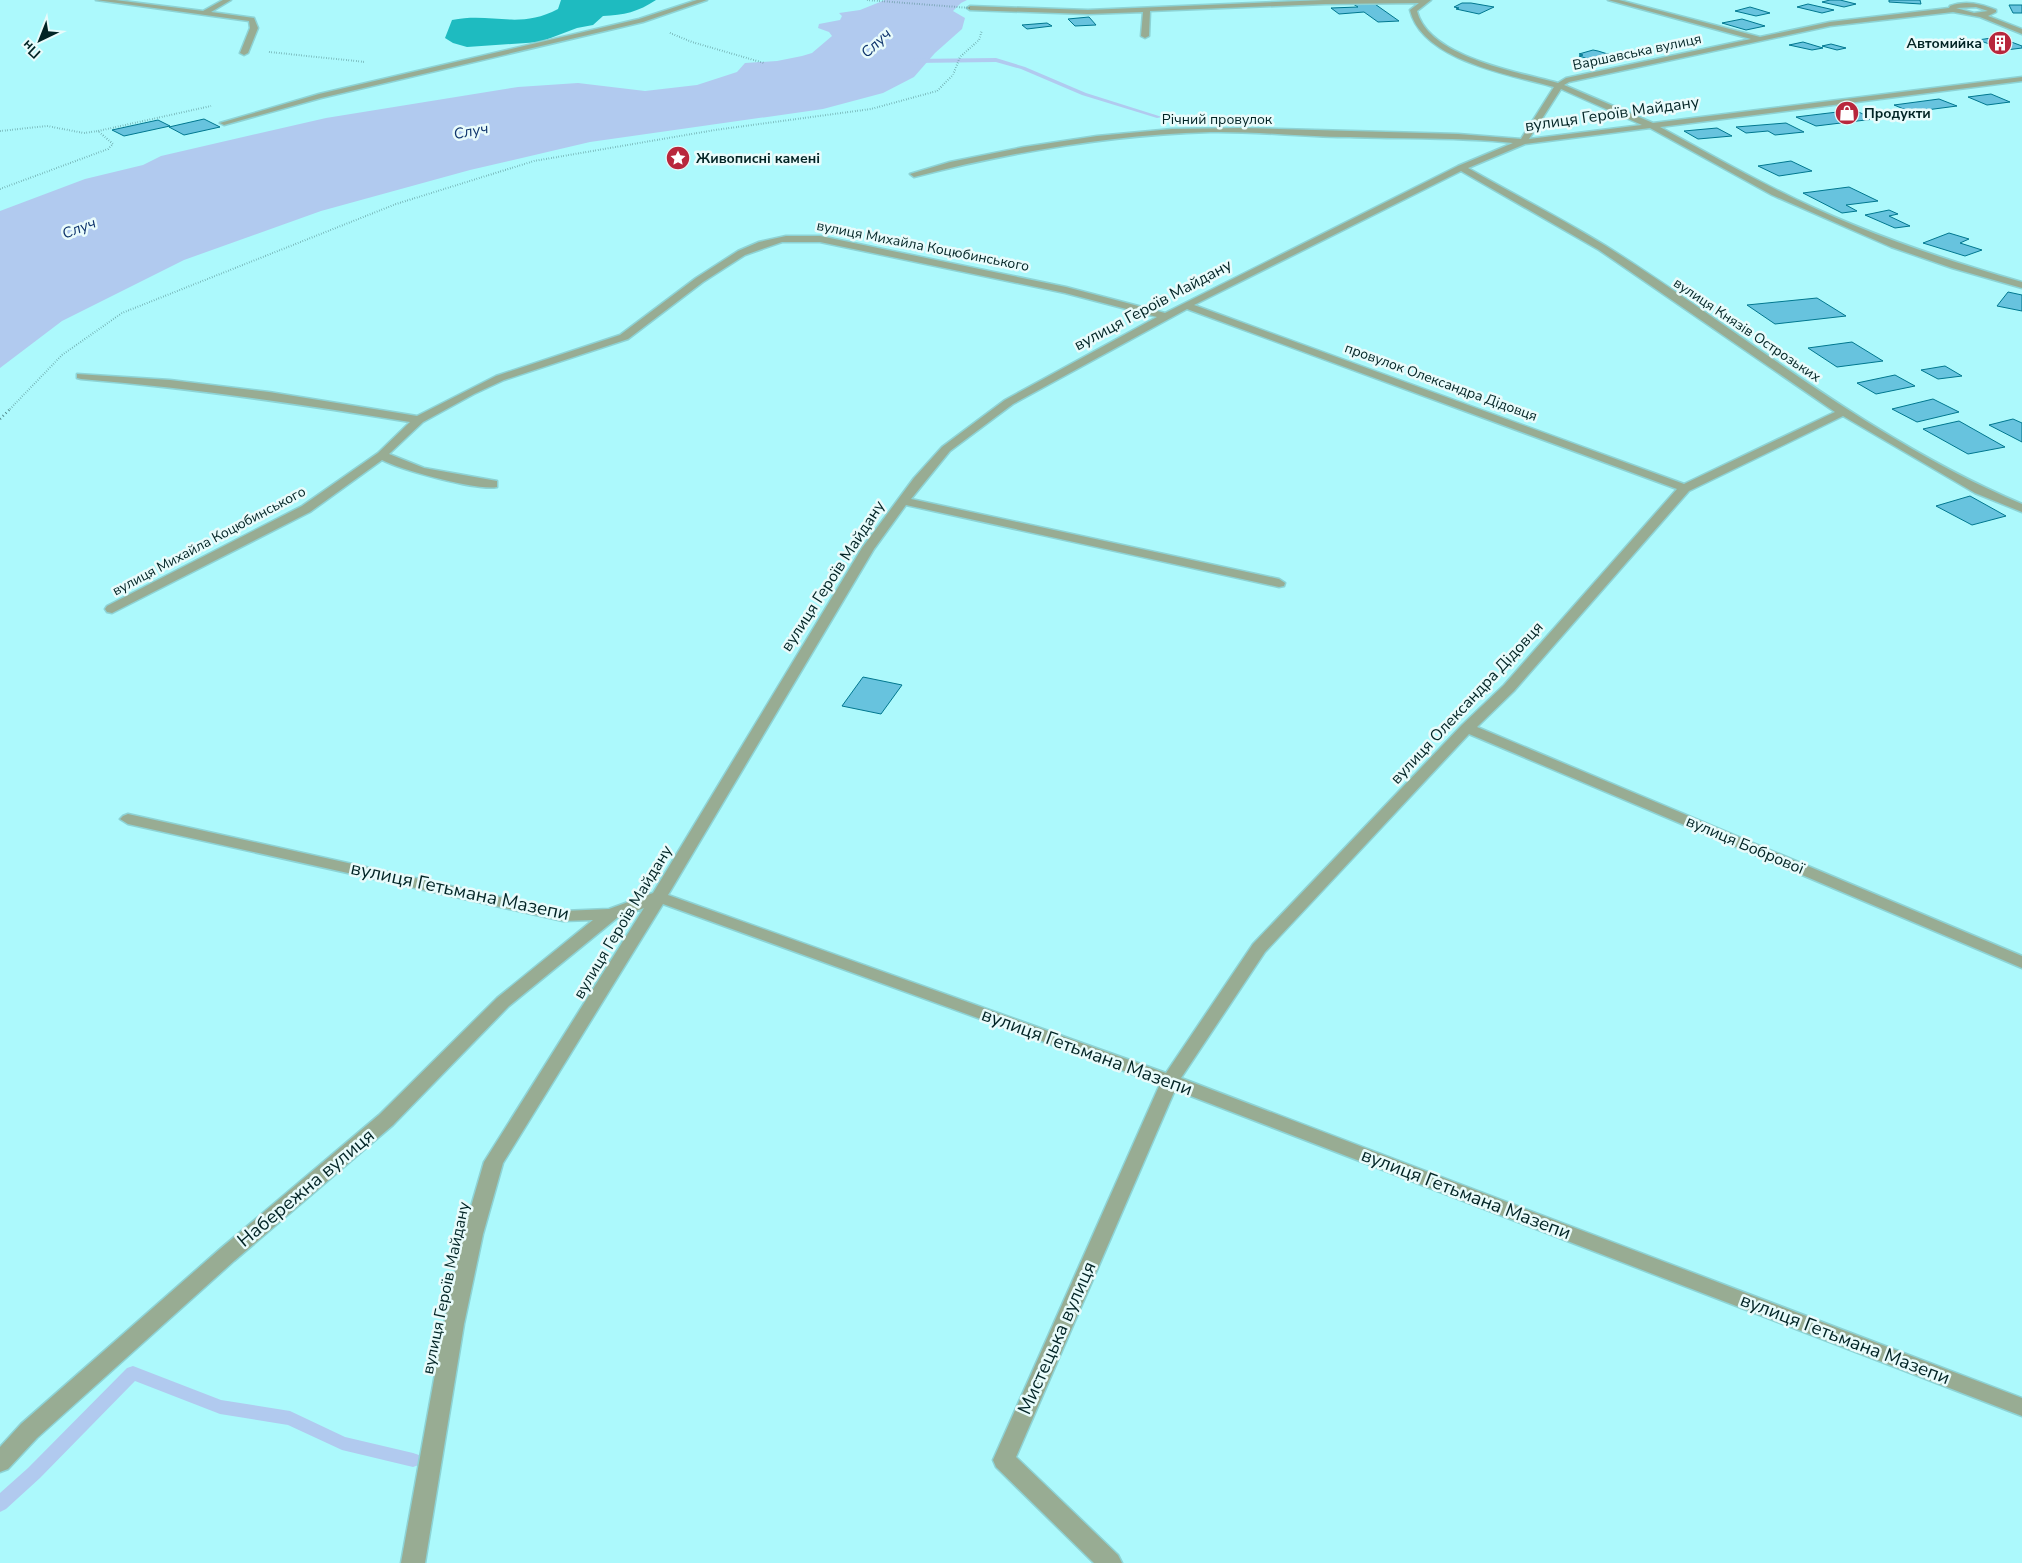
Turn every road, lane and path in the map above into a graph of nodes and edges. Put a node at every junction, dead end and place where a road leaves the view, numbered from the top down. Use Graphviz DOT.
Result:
graph roads {
  1 [pos="99,0"];
  2 [pos="228,0"];
  3 [pos="704,0"];
  4 [pos="867,0"];
  5 [pos="1426,0"];
  6 [pos="1611,0"];
  7 [pos="1159,2"];
  8 [pos="1325,2"];
  9 [pos="1976,3"];
  10 [pos="969,8"];
  11 [pos="1147,10"];
  12 [pos="1954,10"];
  13 [pos="204,13"];
  14 [pos="1980,15"];
  15 [pos="641,21"];
  16 [pos="982,27"];
  17 [pos="2022,32"];
  18 [pos="1145,36"];
  19 [pos="1759,38"];
  20 [pos="244,53"];
  21 [pos="370,62"];
  22 [pos="764,63"];
  23 [pos="2022,79"];
  24 [pos="1559,86"];
  25 [pos="211,106"];
  26 [pos="224,123"];
  27 [pos="1650,125"];
  28 [pos="0,131"];
  29 [pos="98,131"];
  30 [pos="1523,142"];
  31 [pos="1461,168"];
  32 [pos="914,174"];
  33 [pos="0,189"];
  34 [pos="2022,284"];
  35 [pos="1186,305"];
  36 [pos="1166,316"];
  37 [pos="81,376"];
  38 [pos="1843,412"];
  39 [pos="0,419"];
  40 [pos="419,420"];
  41 [pos="382,455"];
  42 [pos="493,484"];
  43 [pos="1685,488"];
  44 [pos="902,501"];
  45 [pos="2022,508"];
  46 [pos="1279,584"];
  47 [pos="112,609"];
  48 [pos="1467,728"];
  49 [pos="128,819"];
  50 [pos="659,898"];
  51 [pos="611,914"];
  52 [pos="2022,962"];
  53 [pos="1170,1081"];
  54 [pos="2022,1407"];
  55 [pos="0,1462"];
  56 [pos="413,1563"];
  57 [pos="1110,1563"];
  1 -- 13 [label="street"];
  2 -- 13 [label="street"];
  3 -- 15 [label="street"];
  4 -- 10 [label="path, bridge"];
  5 -- 8 [label="street"];
  5 -- 24 [label="street"];
  6 -- 19 [label="street, Варшавська вулиця"];
  7 -- 8 [label="street"];
  8 -- 11 [label="street"];
  9 -- 12 [label="street"];
  9 -- 14 [label="street"];
  10 -- 11 [label="street"];
  11 -- 18 [label="street"];
  12 -- 14 [label="street"];
  12 -- 19 [label="street, Варшавська вулиця"];
  13 -- 20 [label="street"];
  14 -- 17 [label="street"];
  15 -- 22 [label="path"];
  15 -- 26 [label="street"];
  16 -- 39 [label="path"];
  19 -- 24 [label="street, Варшавська вулиця"];
  20 -- 21 [label="path"];
  23 -- 27 [label="street, вулиця Героїв Майдану"];
  24 -- 27 [label="street"];
  24 -- 30 [label="street, Варшавська вулиця"];
  25 -- 29 [label="path"];
  27 -- 30 [label="street, вулиця Героїв Майдану"];
  27 -- 34 [label="street"];
  28 -- 29 [label="path"];
  29 -- 33 [label="path"];
  30 -- 31 [label="street, вулиця Героїв Майдану"];
  30 -- 32 [label="street, Річний провулок"];
  31 -- 35 [label="street, вулиця Героїв Майдану"];
  31 -- 38 [label="street, вулиця Князів Острозьких"];
  35 -- 36 [label="street, вулиця Героїв Майдану"];
  35 -- 43 [label="street, провулок Олександра Дідовця"];
  36 -- 40 [label="street, вулиця Михайла Коцюбинського"];
  36 -- 44 [label="street, вулиця Героїв Майдану"];
  37 -- 40 [label="street"];
  38 -- 43 [label="street, вулиця Олександра Дідовця"];
  38 -- 45 [label="street, вулиця Князів Острозьких"];
  40 -- 41 [label="street, вулиця Михайла Коцюбинського"];
  41 -- 42 [label="street"];
  41 -- 47 [label="street, вулиця Михайла Коцюбинського"];
  43 -- 48 [label="street, вулиця Олександра Дідовця"];
  44 -- 46 [label="street"];
  44 -- 50 [label="street, вулиця Героїв Майдану"];
  48 -- 52 [label="street, вулиця Бобрової"];
  48 -- 53 [label="street, вулиця Олександра Дідовця"];
  49 -- 51 [label="street, вулиця Гетьмана Мазепи"];
  50 -- 51 [label="street, вулиця Гетьмана Мазепи"];
  50 -- 53 [label="street, вулиця Гетьмана Мазепи"];
  50 -- 56 [label="street, вулиця Героїв Майдану"];
  51 -- 55 [label="street, Набережна вулиця"];
  53 -- 54 [label="street, вулиця Гетьмана Мазепи"];
  53 -- 57 [label="street, Мистецька вулиця"];
}
